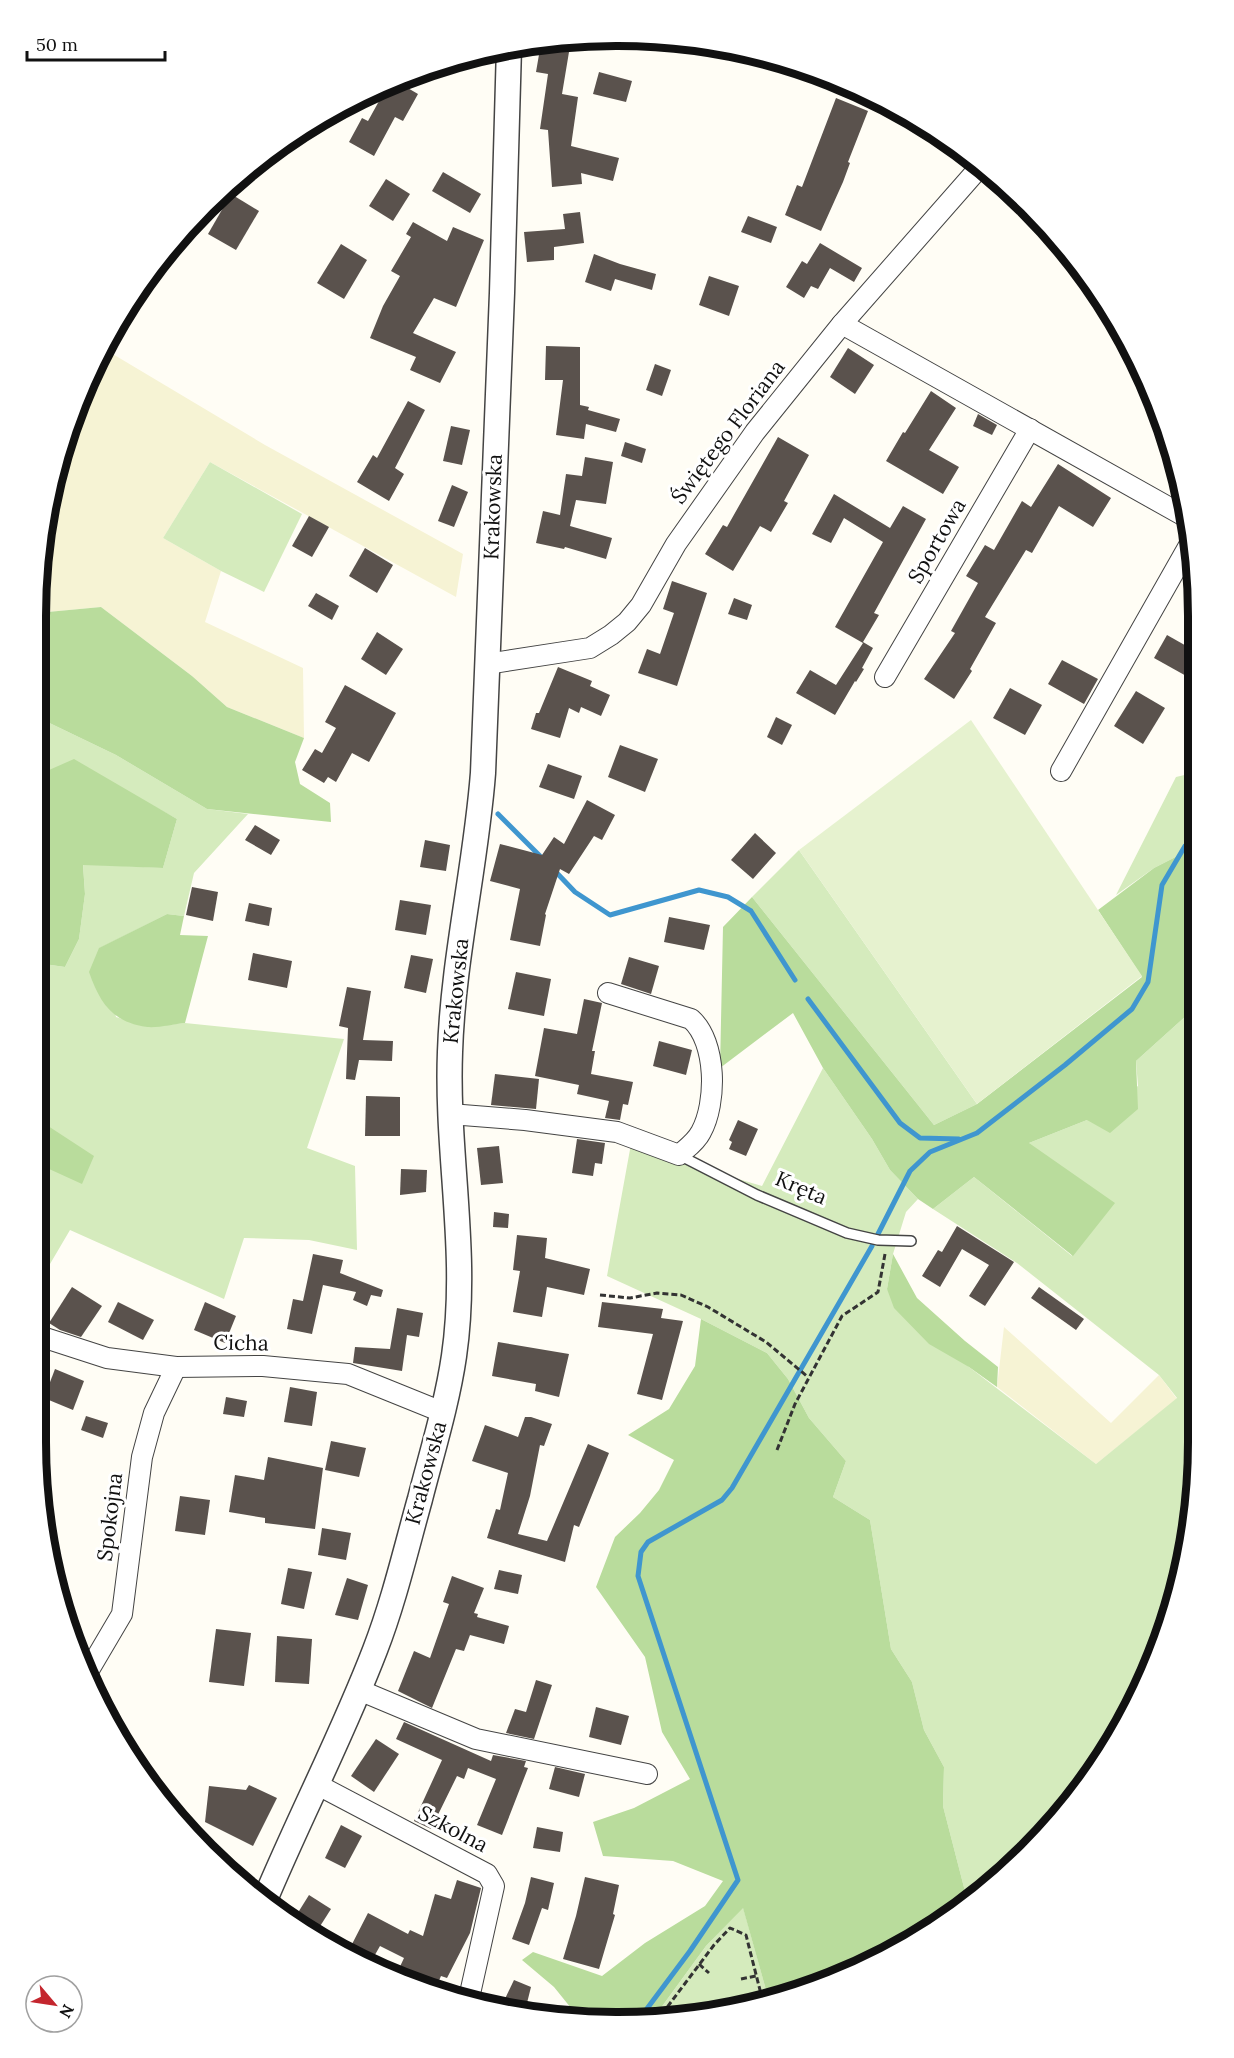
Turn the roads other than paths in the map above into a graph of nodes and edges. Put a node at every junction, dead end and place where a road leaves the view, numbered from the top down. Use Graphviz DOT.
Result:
graph roads {
  1 [pos="509,57"];
  2 [pos="975,173"];
  3 [pos="842,324"];
  4 [pos="1030,429"];
  5 [pos="1178,513"];
  6 [pos="1184,554"];
  7 [pos="488,664"];
  8 [pos="885,677"];
  9 [pos="1061,771"];
  10 [pos="608,993"];
  11 [pos="450,1114"];
  12 [pos="678,1155"];
  13 [pos="911,1241"];
  14 [pos="46,1338"];
  15 [pos="176,1367"];
  16 [pos="442,1412"];
  17 [pos="92,1664"];
  18 [pos="359,1690"];
  19 [pos="646,1774"];
  20 [pos="316,1784"];
  21 [pos="268,1892"];
  22 [pos="470,1992"];
  1 -- 7 [label="street, Krakowska"];
  2 -- 3 [label="street, Świętego Floriana"];
  3 -- 4 [label="street"];
  3 -- 7 [label="street, Świętego Floriana"];
  4 -- 5 [label="street"];
  4 -- 8 [label="street, Sportowa"];
  6 -- 9 [label="street"];
  7 -- 11 [label="street, Krakowska"];
  10 -- 12 [label="street"];
  11 -- 12 [label="street, Kręta"];
  11 -- 16 [label="street, Krakowska"];
  12 -- 13 [label="lane, Kręta"];
  14 -- 15 [label="street, Cicha"];
  15 -- 16 [label="street, Cicha"];
  15 -- 17 [label="street, Spokojna"];
  16 -- 18 [label="street, Krakowska"];
  18 -- 19 [label="street"];
  18 -- 20 [label="street, Krakowska"];
  20 -- 21 [label="street, Krakowska"];
  20 -- 22 [label="street, Szkolna"];
}
